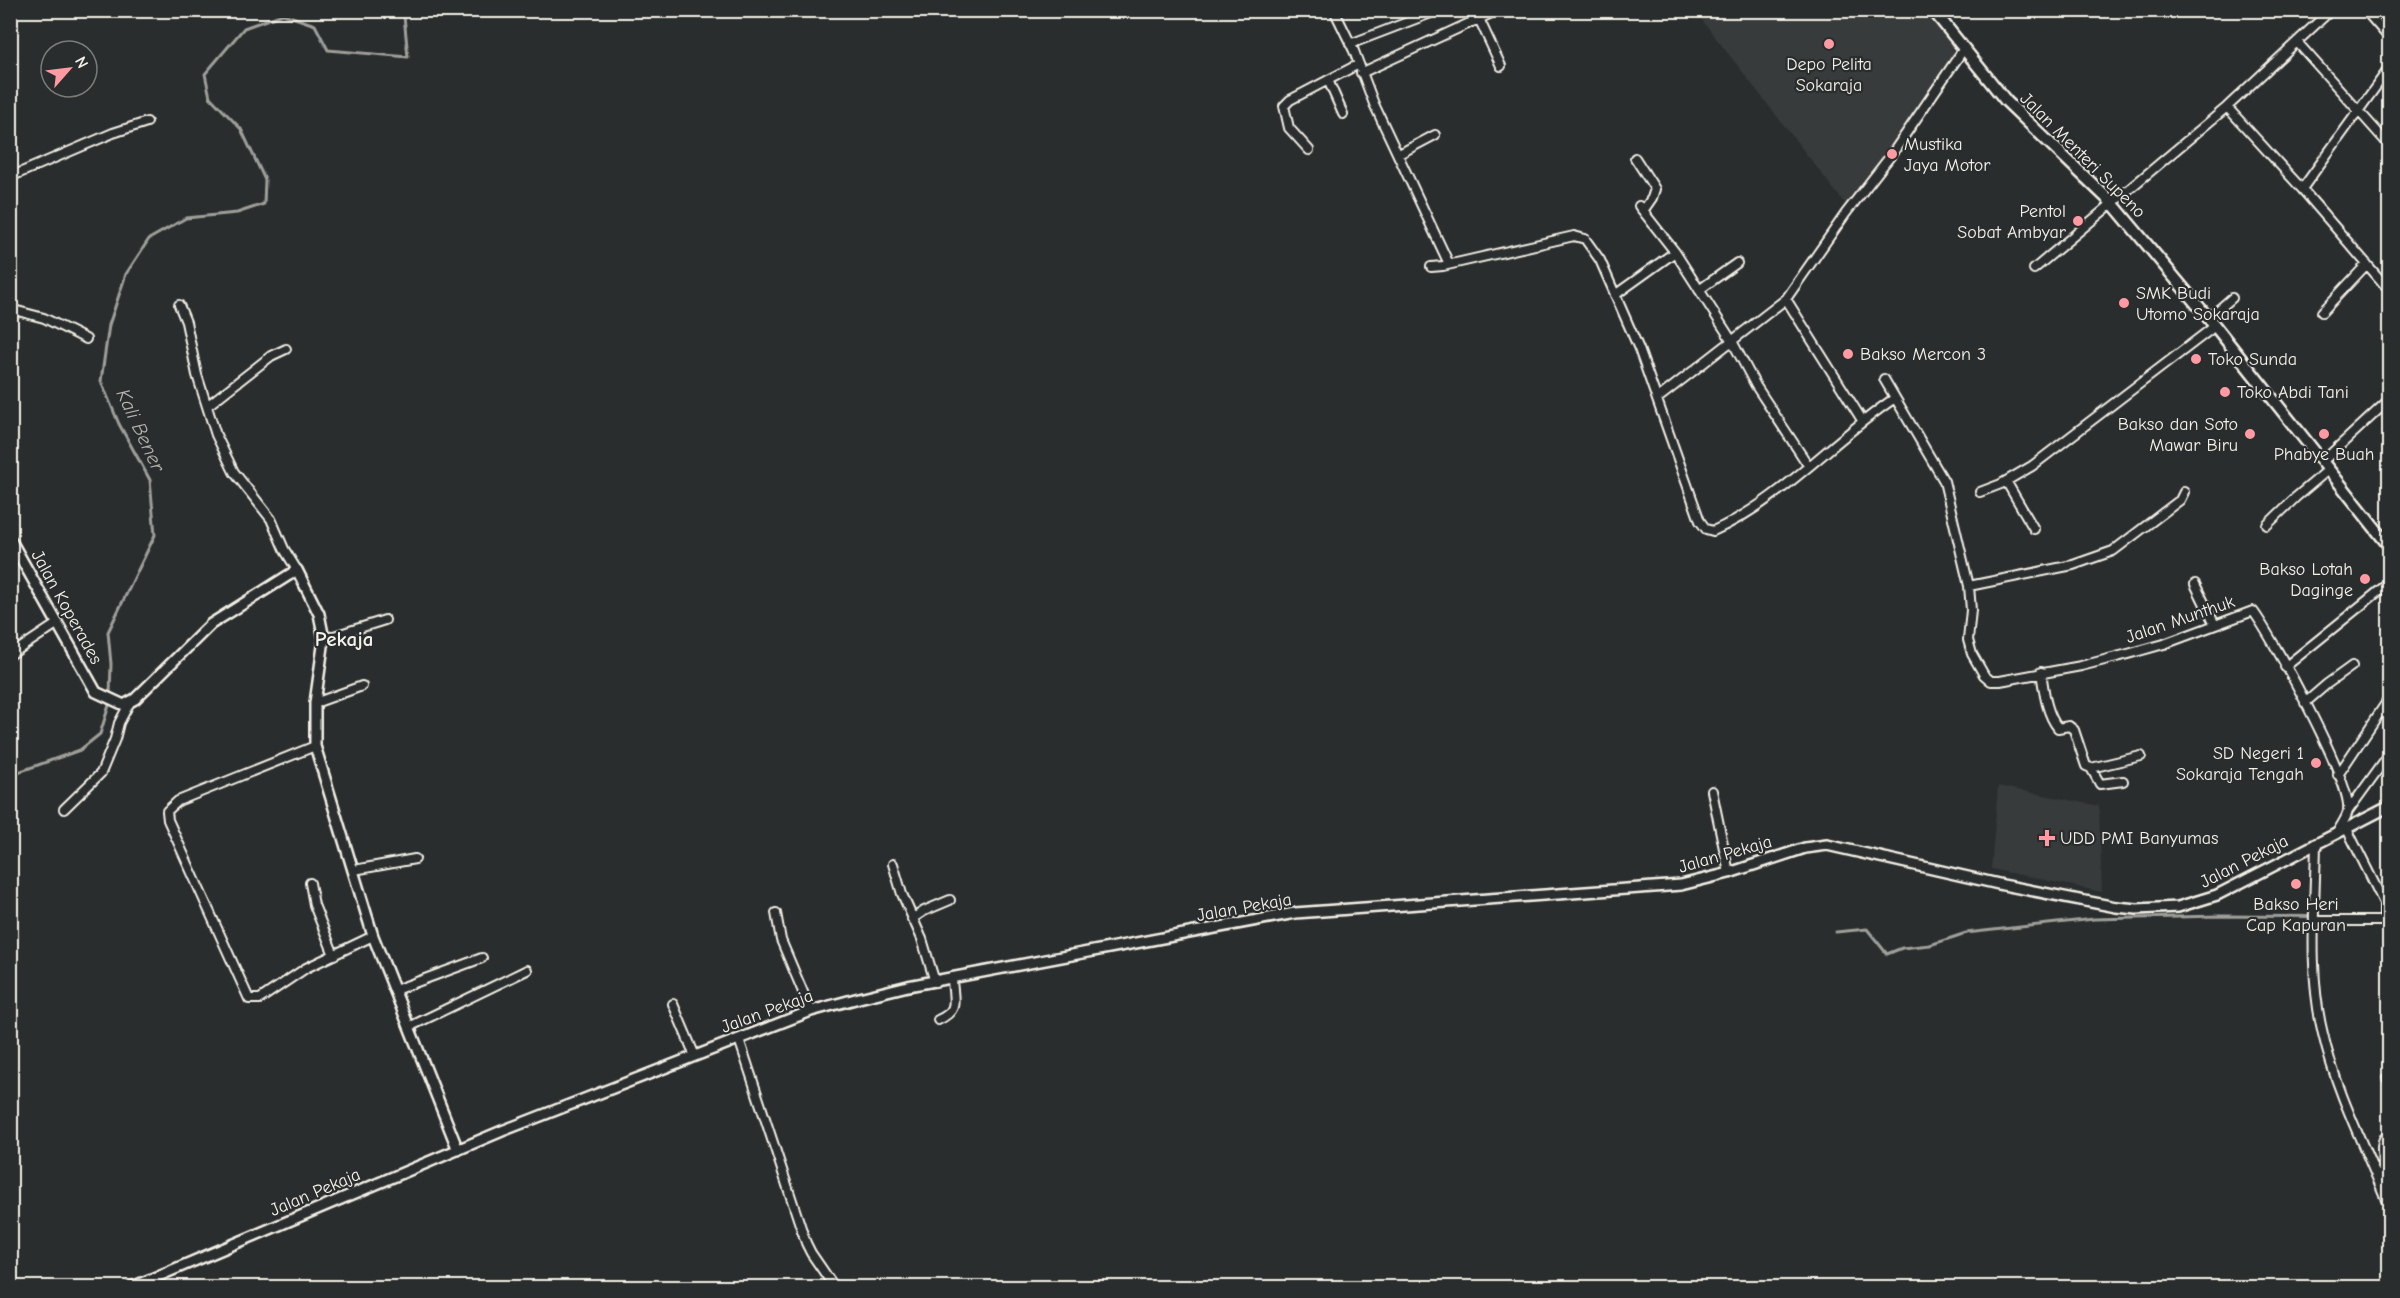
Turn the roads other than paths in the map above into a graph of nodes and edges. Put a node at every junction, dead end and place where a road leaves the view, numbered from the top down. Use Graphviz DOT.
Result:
graph roads {
  1 [pos="1334,10"];
  2 [pos="1439,10"];
  3 [pos="1475,10"];
  4 [pos="1498,10"];
  5 [pos="1949,10"];
  6 [pos="2331,10"];
  7 [pos="2365,10"];
  8 [pos="1936,15"];
  9 [pos="1479,20"];
  10 [pos="2390,39"];
  11 [pos="2297,42"];
  12 [pos="1350,44"];
  13 [pos="1963,50"];
  14 [pos="1501,66"];
  15 [pos="2390,67"];
  16 [pos="1359,69"];
  17 [pos="1328,80"];
  18 [pos="2227,107"];
  19 [pos="2359,112"];
  20 [pos="1343,114"];
  21 [pos="147,122"];
  22 [pos="1435,135"];
  23 [pos="2390,146"];
  24 [pos="1309,150"];
  25 [pos="1400,154"];
  26 [pos="1635,158"];
  27 [pos="10,177"];
  28 [pos="2302,189"];
  29 [pos="2113,204"];
  30 [pos="1675,252"];
  31 [pos="1737,263"];
  32 [pos="1449,264"];
  33 [pos="2367,264"];
  34 [pos="1431,267"];
  35 [pos="2034,269"];
  36 [pos="1699,290"];
  37 [pos="2390,291"];
  38 [pos="1616,295"];
  39 [pos="2232,298"];
  40 [pos="1786,299"];
  41 [pos="179,305"];
  42 [pos="10,309"];
  43 [pos="2322,312"];
  44 [pos="2212,322"];
  45 [pos="86,339"];
  46 [pos="1732,341"];
  47 [pos="286,349"];
  48 [pos="1884,379"];
  49 [pos="1895,398"];
  50 [pos="1657,399"];
  51 [pos="2390,399"];
  52 [pos="207,406"];
  53 [pos="1862,420"];
  54 [pos="1808,465"];
  55 [pos="2325,466"];
  56 [pos="2006,481"];
  57 [pos="1980,492"];
  58 [pos="2184,492"];
  59 [pos="2267,525"];
  60 [pos="2034,529"];
  61 [pos="10,539"];
  62 [pos="2390,547"];
  63 [pos="297,570"];
  64 [pos="2390,582"];
  65 [pos="2195,585"];
  66 [pos="1969,586"];
  67 [pos="385,620"];
  68 [pos="58,623"];
  69 [pos="2215,625"];
  70 [pos="324,639"];
  71 [pos="10,655"];
  72 [pos="2352,666"];
  73 [pos="2285,667"];
  74 [pos="2041,672"];
  75 [pos="362,686"];
  76 [pos="2390,697"];
  77 [pos="315,703"];
  78 [pos="2306,703"];
  79 [pos="126,704"];
  80 [pos="315,746"];
  81 [pos="2390,753"];
  82 [pos="2141,756"];
  83 [pos="2091,768"];
  84 [pos="2338,775"];
  85 [pos="2124,781"];
  86 [pos="1712,791"];
  87 [pos="2390,806"];
  88 [pos="64,810"];
  89 [pos="2348,811"];
  90 [pos="2342,829"];
  91 [pos="2316,843"];
  92 [pos="415,860"];
  93 [pos="893,864"];
  94 [pos="354,870"];
  95 [pos="1729,873"];
  96 [pos="310,883"];
  97 [pos="950,900"];
  98 [pos="776,913"];
  99 [pos="912,919"];
  100 [pos="2314,921"];
  101 [pos="2386,921"];
  102 [pos="374,936"];
  103 [pos="332,952"];
  104 [pos="482,958"];
  105 [pos="527,970"];
  106 [pos="952,979"];
  107 [pos="935,982"];
  108 [pos="395,990"];
  109 [pos="673,1004"];
  110 [pos="811,1011"];
  111 [pos="938,1020"];
  112 [pos="409,1027"];
  113 [pos="739,1039"];
  114 [pos="695,1056"];
  115 [pos="2390,1132"];
  116 [pos="458,1150"];
  117 [pos="2379,1182"];
  118 [pos="2390,1209"];
  119 [pos="130,1287"];
  120 [pos="835,1287"];
  1 -- 12 [label="street"];
  2 -- 12 [label="street"];
  3 -- 9 [label="street"];
  4 -- 9 [label="street"];
  5 -- 8 [label="street"];
  6 -- 11 [label="street"];
  7 -- 10 [label="street"];
  8 -- 13 [label="main road, Jalan Menteri Supeno"];
  9 -- 14 [label="street"];
  9 -- 16 [label="street"];
  11 -- 18 [label="street"];
  11 -- 19 [label="street"];
  12 -- 16 [label="street"];
  13 -- 29 [label="main road, Jalan Menteri Supeno"];
  13 -- 40 [label="street"];
  15 -- 19 [label="street"];
  16 -- 17 [label="street"];
  16 -- 25 [label="street"];
  17 -- 20 [label="street"];
  17 -- 24 [label="street"];
  18 -- 28 [label="street"];
  18 -- 29 [label="street"];
  19 -- 23 [label="street"];
  19 -- 28 [label="street"];
  21 -- 27 [label="street"];
  22 -- 25 [label="street"];
  25 -- 32 [label="street"];
  26 -- 30 [label="street"];
  28 -- 33 [label="street"];
  29 -- 35 [label="street"];
  29 -- 44 [label="main road, Jalan Menteri Supeno"];
  30 -- 36 [label="street"];
  30 -- 38 [label="street"];
  31 -- 36 [label="street"];
  32 -- 34 [label="street"];
  32 -- 38 [label="street"];
  33 -- 37 [label="street"];
  33 -- 43 [label="street"];
  36 -- 46 [label="street"];
  38 -- 50 [label="street"];
  39 -- 44 [label="street"];
  40 -- 46 [label="street"];
  40 -- 53 [label="street"];
  41 -- 52 [label="street"];
  42 -- 45 [label="street"];
  44 -- 55 [label="main road, Jalan Menteri Supeno"];
  44 -- 56 [label="street"];
  46 -- 50 [label="street"];
  46 -- 54 [label="street"];
  47 -- 52 [label="street"];
  48 -- 49 [label="street"];
  49 -- 53 [label="street"];
  49 -- 66 [label="street"];
  50 -- 54 [label="street"];
  51 -- 55 [label="street"];
  52 -- 63 [label="street"];
  53 -- 54 [label="street"];
  55 -- 59 [label="street"];
  55 -- 62 [label="main road, Jalan Menteri Supeno"];
  56 -- 57 [label="street"];
  56 -- 60 [label="street"];
  58 -- 66 [label="street"];
  61 -- 68 [label="street, Jalan Koperades"];
  63 -- 70 [label="street"];
  63 -- 79 [label="street"];
  64 -- 73 [label="street"];
  65 -- 69 [label="street"];
  66 -- 74 [label="street, Jalan Munthuk"];
  67 -- 70 [label="street"];
  68 -- 71 [label="street"];
  68 -- 79 [label="street, Jalan Koperades"];
  69 -- 73 [label="street, Jalan Munthuk"];
  69 -- 74 [label="street, Jalan Munthuk"];
  70 -- 77 [label="street"];
  72 -- 78 [label="street"];
  73 -- 78 [label="street, Jalan Munthuk"];
  74 -- 83 [label="street"];
  75 -- 77 [label="street"];
  76 -- 84 [label="street"];
  77 -- 80 [label="street"];
  78 -- 84 [label="street, Jalan Munthuk"];
  79 -- 88 [label="street"];
  80 -- 94 [label="street"];
  80 -- 103 [label="street"];
  81 -- 89 [label="street"];
  82 -- 83 [label="street"];
  83 -- 85 [label="street"];
  84 -- 89 [label="street, Jalan Munthuk"];
  86 -- 95 [label="street"];
  87 -- 90 [label="street, Jalan Pekaja"];
  89 -- 90 [label="street"];
  90 -- 91 [label="street, Jalan Pekaja"];
  90 -- 101 [label="street"];
  91 -- 95 [label="street, Jalan Pekaja"];
  91 -- 100 [label="street"];
  92 -- 94 [label="street"];
  93 -- 99 [label="street"];
  94 -- 102 [label="street"];
  95 -- 106 [label="street, Jalan Pekaja"];
  96 -- 103 [label="street"];
  97 -- 99 [label="street"];
  98 -- 110 [label="street"];
  99 -- 107 [label="street"];
  100 -- 101 [label="street"];
  100 -- 117 [label="street"];
  102 -- 103 [label="street"];
  102 -- 108 [label="street"];
  104 -- 108 [label="street"];
  105 -- 112 [label="street"];
  106 -- 107 [label="street, Jalan Pekaja"];
  106 -- 111 [label="street"];
  107 -- 110 [label="street, Jalan Pekaja"];
  108 -- 112 [label="street"];
  109 -- 114 [label="street"];
  110 -- 113 [label="street, Jalan Pekaja"];
  112 -- 116 [label="street"];
  113 -- 114 [label="street, Jalan Pekaja"];
  113 -- 120 [label="street"];
  114 -- 116 [label="street, Jalan Pekaja"];
  115 -- 117 [label="street"];
  116 -- 119 [label="street, Jalan Pekaja"];
  117 -- 118 [label="street"];
}
